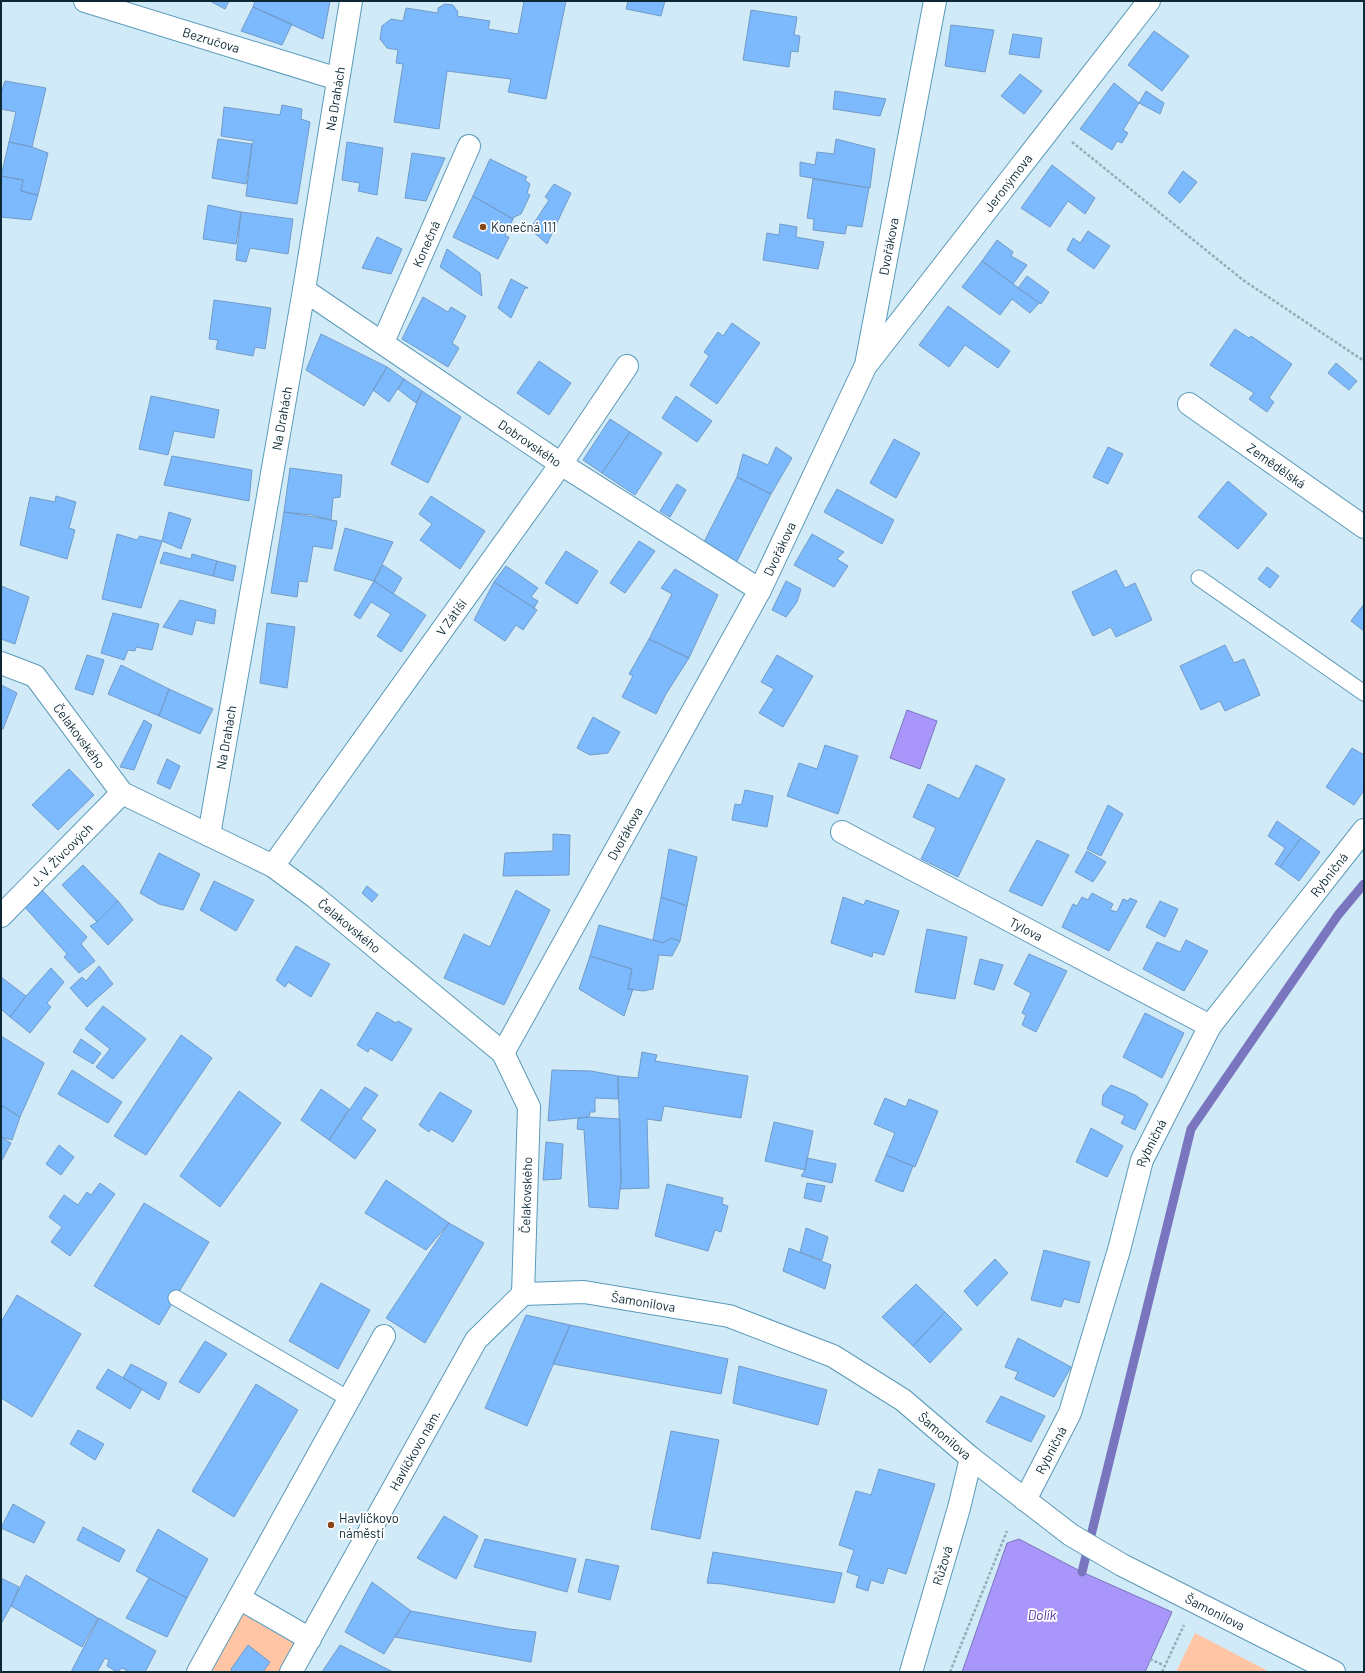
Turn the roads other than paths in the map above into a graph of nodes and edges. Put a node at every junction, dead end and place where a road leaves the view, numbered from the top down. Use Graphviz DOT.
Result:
graph roads {
  1 [pos="85,1"];
  2 [pos="352,1"];
  3 [pos="935,1"];
  4 [pos="1149,1"];
  5 [pos="338,79"];
  6 [pos="469,146"];
  7 [pos="304,290"];
  8 [pos="383,342"];
  9 [pos="627,366"];
  10 [pos="866,366"];
  11 [pos="1189,404"];
  12 [pos="561,464"];
  13 [pos="1364,527"];
  14 [pos="1199,578"];
  15 [pos="760,590"];
  16 [pos="1,663"];
  17 [pos="1364,693"];
  18 [pos="122,793"];
  19 [pos="1364,830"];
  20 [pos="842,832"];
  21 [pos="209,836"];
  22 [pos="273,866"];
  23 [pos="1,916"];
  24 [pos="1210,1026"];
  25 [pos="504,1052"];
  26 [pos="522,1294"];
  27 [pos="176,1298"];
  28 [pos="384,1336"];
  29 [pos="349,1399"];
  30 [pos="971,1458"];
  31 [pos="1025,1500"];
  32 [pos="239,1598"];
  33 [pos="310,1639"];
  34 [pos="198,1672"];
  35 [pos="291,1672"];
  36 [pos="911,1672"];
  37 [pos="1334,1672"];
  1 -- 5 [label="street, Bezručova"];
  2 -- 5 [label="street, Na Drahách"];
  3 -- 10 [label="street, Dvořákova"];
  4 -- 10 [label="street, Jeronýmova"];
  5 -- 7 [label="street, Na Drahách"];
  6 -- 8 [label="street, Konečná"];
  7 -- 8 [label="street, Dobrovského"];
  7 -- 21 [label="street, Na Drahách"];
  8 -- 12 [label="street, Dobrovského"];
  9 -- 12 [label="street, V Zátiší"];
  10 -- 15 [label="street, Dvořákova"];
  11 -- 13 [label="street, Zemědělská"];
  12 -- 15 [label="street, Dobrovského"];
  12 -- 22 [label="street, V Zátiší"];
  14 -- 17 [label="lane"];
  15 -- 25 [label="street, Dvořákova"];
  16 -- 18 [label="street, Čelakovského"];
  18 -- 21 [label="street, Čelakovského"];
  18 -- 23 [label="street, J. V. Živcových"];
  19 -- 24 [label="street, Rybničná"];
  20 -- 24 [label="street, Tylova"];
  21 -- 22 [label="street, Čelakovského"];
  22 -- 25 [label="street, Čelakovského"];
  24 -- 31 [label="street, Rybničná"];
  25 -- 26 [label="street, Čelakovského"];
  26 -- 30 [label="street, Šamonilova"];
  26 -- 33 [label="street, Havlíčkovo nám."];
  27 -- 29 [label="lane"];
  28 -- 29 [label="street"];
  29 -- 32 [label="street"];
  30 -- 31 [label="street, Šamonilova"];
  30 -- 36 [label="street, Růžová"];
  31 -- 37 [label="street, Šamonilova"];
  32 -- 33 [label="street"];
  32 -- 34 [label="street"];
  33 -- 35 [label="street, Havlíčkovo nám."];
}
